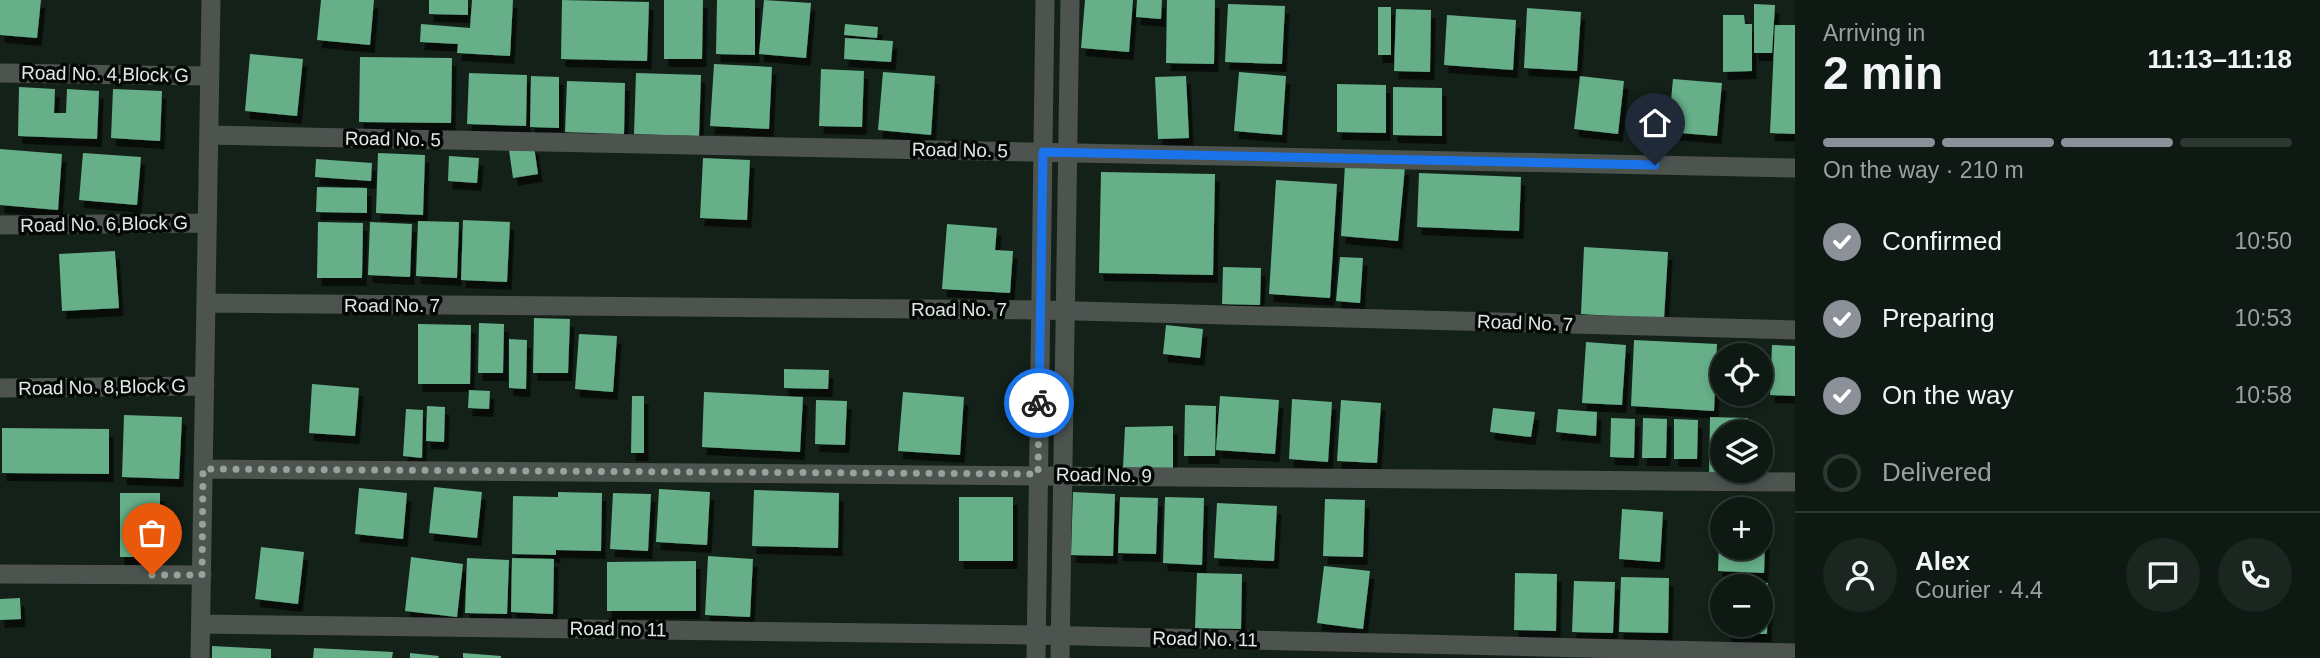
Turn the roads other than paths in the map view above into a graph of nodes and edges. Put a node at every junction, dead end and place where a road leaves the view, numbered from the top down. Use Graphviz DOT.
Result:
graph roads {
  1 [pos="211,0"];
  2 [pos="1045,0"];
  3 [pos="1070,0"];
  4 [pos="0,73"];
  5 [pos="210,76"];
  6 [pos="209,135"];
  7 [pos="1043,152"];
  8 [pos="1068,152"];
  9 [pos="1795,168"];
  10 [pos="208,223"];
  11 [pos="0,225"];
  12 [pos="206,303"];
  13 [pos="1041,310"];
  14 [pos="1065,311"];
  15 [pos="1795,330"];
  16 [pos="205,386"];
  17 [pos="0,388"];
  18 [pos="203,469"];
  19 [pos="1038,474"];
  20 [pos="1063,475"];
  21 [pos="1795,482"];
  22 [pos="0,574"];
  23 [pos="202,575"];
  24 [pos="201,624"];
  25 [pos="1036,635"];
  26 [pos="1061,636"];
  27 [pos="1795,653"];
  28 [pos="200,658"];
  29 [pos="1036,658"];
  30 [pos="1060,658"];
  1 -- 5 [label="street"];
  2 -- 7 [label="street"];
  3 -- 8 [label="street"];
  4 -- 5 [label="street, Road No. 4,Block G"];
  5 -- 6 [label="street"];
  6 -- 7 [label="street, Road No. 5"];
  6 -- 10 [label="street"];
  7 -- 8 [label="street, Road No. 5"];
  7 -- 13 [label="street"];
  8 -- 9 [label="street, Road No. 5"];
  8 -- 14 [label="street"];
  10 -- 11 [label="street, Road No. 6,Block G"];
  10 -- 12 [label="street"];
  12 -- 13 [label="street, Road No. 7"];
  12 -- 16 [label="street"];
  13 -- 14 [label="street, Road No. 7"];
  13 -- 19 [label="street"];
  14 -- 15 [label="street, Road No. 7"];
  14 -- 20 [label="street"];
  16 -- 17 [label="street, Road No. 8,Block G"];
  16 -- 18 [label="street"];
  18 -- 19 [label="street, Road No. 9"];
  18 -- 23 [label="street"];
  19 -- 20 [label="street, Road No. 9"];
  19 -- 25 [label="street"];
  20 -- 21 [label="street, Road No. 9"];
  20 -- 26 [label="street"];
  22 -- 23 [label="street"];
  23 -- 24 [label="street"];
  24 -- 25 [label="street, Road no 11"];
  24 -- 28 [label="street"];
  25 -- 26 [label="street, Road No. 11"];
  25 -- 29 [label="street"];
  26 -- 27 [label="street, Road No. 11"];
  26 -- 30 [label="street"];
}
